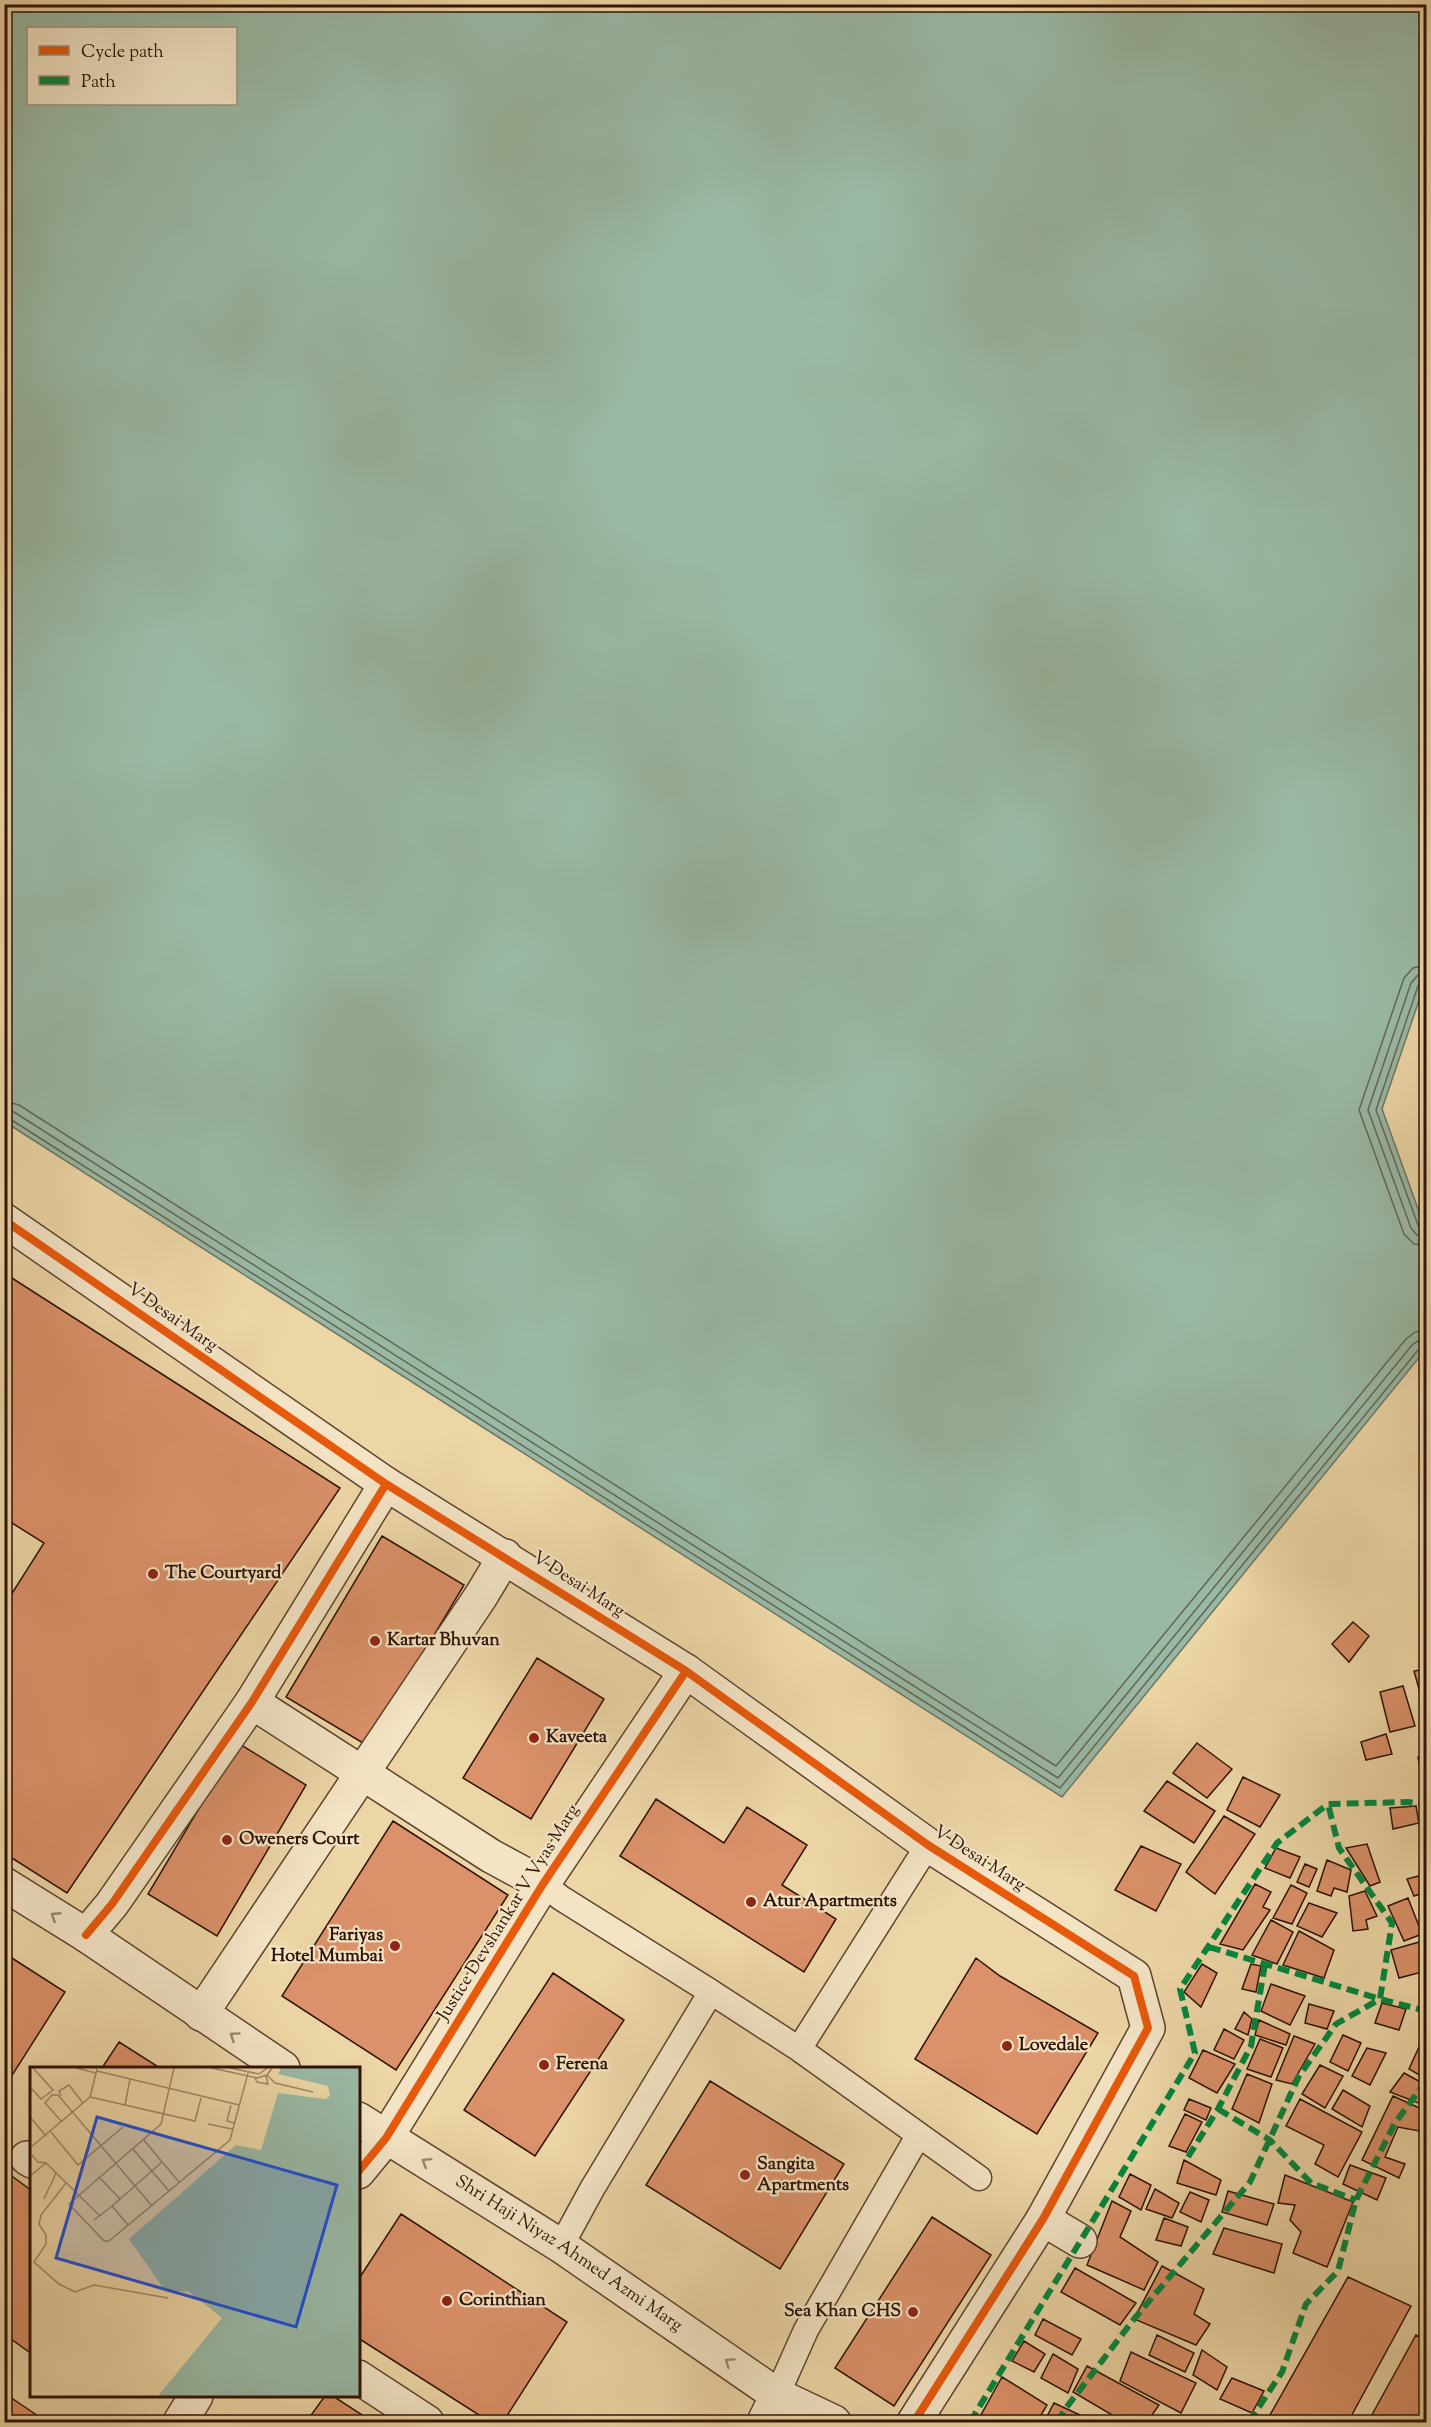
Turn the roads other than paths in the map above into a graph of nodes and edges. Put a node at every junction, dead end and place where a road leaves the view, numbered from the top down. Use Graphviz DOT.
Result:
graph roads {
  1 [pos="4,1220"];
  2 [pos="386,1484"];
  3 [pos="505,1556"];
  4 [pos="686,1671"];
  5 [pos="252,1702"];
  6 [pos="362,1773"];
  7 [pos="928,1845"];
  8 [pos="4,1884"];
  9 [pos="543,1884"];
  10 [pos="86,1935"];
  11 [pos="711,1992"];
  12 [pos="201,2014"];
  13 [pos="799,2049"];
  14 [pos="281,2067"];
  15 [pos="360,2120"];
  16 [pos="918,2136"];
  17 [pos="386,2138"];
  18 [pos="360,2170"];
  19 [pos="979,2178"];
  20 [pos="1043,2218"];
  21 [pos="1080,2241"];
  22 [pos="561,2246"];
  23 [pos="360,2378"];
  24 [pos="195,2397"];
  25 [pos="770,2409"];
  26 [pos="180,2422"];
  27 [pos="427,2422"];
  28 [pos="834,2422"];
  29 [pos="914,2422"];
  1 -- 2 [label="street, V Desai Marg"];
  2 -- 3 [label="street, V Desai Marg"];
  2 -- 5 [label="street"];
  3 -- 4 [label="street, V Desai Marg"];
  3 -- 6 [label="street"];
  4 -- 7 [label="street, V Desai Marg"];
  4 -- 9 [label="street, Justice Devshankar V Vyas Marg"];
  5 -- 6 [label="street"];
  5 -- 10 [label="street"];
  6 -- 9 [label="street"];
  6 -- 12 [label="street"];
  7 -- 13 [label="lane"];
  7 -- 20 [label="street, V Desai Marg"];
  10 -- 8 [label="street, one-way"];
  9 -- 11 [label="lane"];
  9 -- 17 [label="street, Justice Devshankar V Vyas Marg"];
  10 -- 12 [label="street"];
  11 -- 13 [label="lane"];
  11 -- 22 [label="lane"];
  14 -- 12 [label="street, one-way"];
  13 -- 16 [label="lane"];
  15 -- 17 [label="street, Shri Haji Niyaz Ahmed Azmi Marg"];
  16 -- 19 [label="lane"];
  16 -- 25 [label="lane"];
  17 -- 18 [label="street, Justice Devshankar V Vyas Marg"];
  22 -- 17 [label="street, Shri Haji Niyaz Ahmed Azmi Marg, one-way"];
  20 -- 21 [label="street"];
  20 -- 29 [label="street"];
  25 -- 22 [label="street, Shri Haji Niyaz Ahmed Azmi Marg, one-way"];
  23 -- 27 [label="street"];
  24 -- 26 [label="street"];
  25 -- 28 [label="street, Shri Haji Niyaz Ahmed Azmi Marg"];
}
